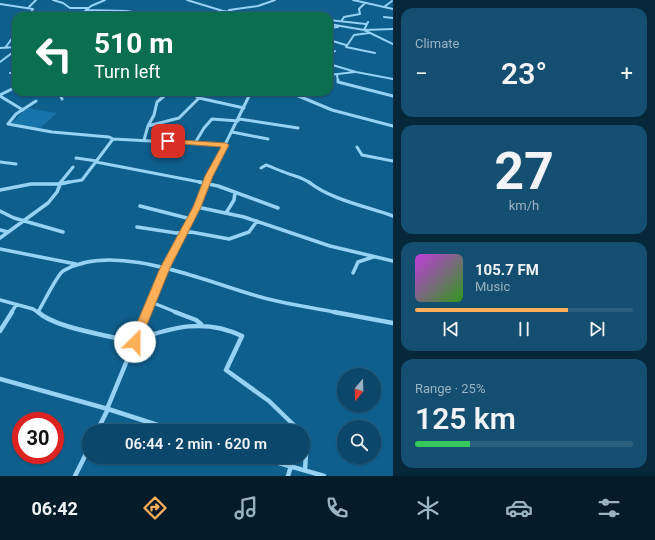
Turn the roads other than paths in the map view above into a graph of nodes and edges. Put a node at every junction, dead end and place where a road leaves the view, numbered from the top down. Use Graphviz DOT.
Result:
graph roads {
  1 [pos="36,0"];
  2 [pos="53,0"];
  3 [pos="67,0"];
  4 [pos="105,0"];
  5 [pos="187,0"];
  6 [pos="275,0"];
  7 [pos="353,0"];
  8 [pos="389,0"];
  9 [pos="393,1"];
  10 [pos="63,3"];
  11 [pos="365,3"];
  12 [pos="0,4"];
  13 [pos="28,7"];
  14 [pos="384,7"];
  15 [pos="88,9"];
  16 [pos="393,9"];
  17 [pos="115,11"];
  18 [pos="223,11"];
  19 [pos="31,12"];
  20 [pos="84,12"];
  21 [pos="126,12"];
  22 [pos="220,12"];
  23 [pos="234,12"];
  24 [pos="384,17"];
  25 [pos="393,18"];
  26 [pos="333,20"];
  27 [pos="342,20"];
  28 [pos="333,25"];
  29 [pos="341,27"];
  30 [pos="333,28"];
  31 [pos="393,29"];
  32 [pos="364,30"];
  33 [pos="369,33"];
  34 [pos="12,38"];
  35 [pos="333,41"];
  36 [pos="393,44"];
  37 [pos="346,45"];
  38 [pos="0,48"];
  39 [pos="5,48"];
  40 [pos="12,49"];
  41 [pos="12,52"];
  42 [pos="375,53"];
  43 [pos="0,62"];
  44 [pos="333,65"];
  45 [pos="356,72"];
  46 [pos="333,74"];
  47 [pos="337,74"];
  48 [pos="393,79"];
  49 [pos="12,89"];
  50 [pos="0,96"];
  51 [pos="61,96"];
  52 [pos="164,96"];
  53 [pos="196,96"];
  54 [pos="248,96"];
  55 [pos="299,96"];
  56 [pos="393,96"];
  57 [pos="199,98"];
  58 [pos="62,99"];
  59 [pos="36,101"];
  60 [pos="244,108"];
  61 [pos="23,110"];
  62 [pos="239,120"];
  63 [pos="148,126"];
  64 [pos="393,126"];
  65 [pos="298,128"];
  66 [pos="232,132"];
  67 [pos="113,139"];
  68 [pos="268,139"];
  69 [pos="144,140"];
  70 [pos="195,142"];
  71 [pos="226,145"];
  72 [pos="357,147"];
  73 [pos="76,158"];
  74 [pos="1,161"];
  75 [pos="393,161"];
  76 [pos="96,162"];
  77 [pos="16,164"];
  78 [pos="72,167"];
  79 [pos="261,168"];
  80 [pos="60,184"];
  81 [pos="206,184"];
  82 [pos="0,190"];
  83 [pos="235,192"];
  84 [pos="140,206"];
  85 [pos="197,207"];
  86 [pos="278,208"];
  87 [pos="0,211"];
  88 [pos="226,213"];
  89 [pos="393,216"];
  90 [pos="191,219"];
  91 [pos="24,221"];
  92 [pos="257,221"];
  93 [pos="137,227"];
  94 [pos="0,230"];
  95 [pos="184,231"];
  96 [pos="8,232"];
  97 [pos="63,232"];
  98 [pos="0,238"];
  99 [pos="0,249"];
  100 [pos="374,257"];
  101 [pos="393,261"];
  102 [pos="76,264"];
  103 [pos="165,268"];
  104 [pos="353,274"];
  105 [pos="0,300"];
  106 [pos="151,302"];
  107 [pos="16,305"];
  108 [pos="38,312"];
  109 [pos="393,323"];
  110 [pos="202,325"];
  111 [pos="0,331"];
  112 [pos="135,341"];
  113 [pos="0,379"];
  114 [pos="107,409"];
  115 [pos="100,424"];
  116 [pos="154,424"];
  117 [pos="292,424"];
  118 [pos="82,464"];
  119 [pos="284,464"];
  120 [pos="306,464"];
  121 [pos="291,466"];
  122 [pos="305,470"];
  123 [pos="77,475"];
  124 [pos="288,476"];
  125 [pos="324,476"];
  1 -- 13 [label="street"];
  2 -- 10 [label="street"];
  3 -- 10 [label="street"];
  4 -- 15 [label="street"];
  5 -- 18 [label="street"];
  6 -- 18 [label="street"];
  7 -- 11 [label="street"];
  8 -- 9 [label="street"];
  9 -- 14 [label="street"];
  10 -- 15 [label="street"];
  11 -- 14 [label="street"];
  11 -- 27 [label="street"];
  12 -- 13 [label="street"];
  13 -- 19 [label="street"];
  14 -- 16 [label="street"];
  15 -- 17 [label="street"];
  15 -- 20 [label="street"];
  17 -- 21 [label="street"];
  18 -- 22 [label="street"];
  18 -- 23 [label="street"];
  24 -- 25 [label="street"];
  26 -- 27 [label="street"];
  27 -- 32 [label="street"];
  28 -- 29 [label="street"];
  29 -- 30 [label="street"];
  29 -- 32 [label="street"];
  31 -- 32 [label="street"];
  32 -- 33 [label="street"];
  33 -- 36 [label="street"];
  33 -- 37 [label="street"];
  34 -- 39 [label="street"];
  35 -- 37 [label="street"];
  37 -- 42 [label="street"];
  38 -- 39 [label="street"];
  39 -- 40 [label="street"];
  41 -- 43 [label="street"];
  44 -- 45 [label="street"];
  45 -- 47 [label="street"];
  45 -- 48 [label="street"];
  46 -- 47 [label="street"];
  47 -- 56 [label="street"];
  49 -- 50 [label="street"];
  50 -- 61 [label="street"];
  51 -- 58 [label="street"];
  52 -- 63 [label="street"];
  53 -- 57 [label="street"];
  54 -- 60 [label="street"];
  55 -- 64 [label="street"];
  57 -- 60 [label="street"];
  57 -- 63 [label="street"];
  59 -- 61 [label="street"];
  60 -- 62 [label="street"];
  61 -- 67 [label="street"];
  62 -- 65 [label="street"];
  62 -- 66 [label="street"];
  62 -- 70 [label="street"];
  63 -- 69 [label="street"];
  66 -- 68 [label="street"];
  66 -- 71 [label="street"];
  67 -- 69 [label="street"];
  67 -- 76 [label="street"];
  69 -- 70 [label="street"];
  70 -- 71 [label="street"];
  71 -- 81 [label="street"];
  72 -- 75 [label="street"];
  73 -- 76 [label="street"];
  74 -- 77 [label="street"];
  76 -- 80 [label="street"];
  76 -- 81 [label="street"];
  78 -- 80 [label="street"];
  79 -- 89 [label="street"];
  80 -- 82 [label="street"];
  80 -- 91 [label="street"];
  81 -- 83 [label="street"];
  81 -- 85 [label="street"];
  83 -- 86 [label="street"];
  83 -- 88 [label="street"];
  84 -- 90 [label="street"];
  85 -- 88 [label="street"];
  85 -- 90 [label="street"];
  87 -- 91 [label="street"];
  88 -- 92 [label="street"];
  90 -- 95 [label="street"];
  91 -- 96 [label="street"];
  91 -- 97 [label="street"];
  92 -- 95 [label="street"];
  92 -- 100 [label="street"];
  93 -- 95 [label="street"];
  94 -- 96 [label="street"];
  95 -- 103 [label="street"];
  96 -- 98 [label="street"];
  99 -- 102 [label="street"];
  100 -- 101 [label="street"];
  100 -- 104 [label="street"];
  102 -- 103 [label="street"];
  102 -- 108 [label="street"];
  103 -- 106 [label="street"];
  103 -- 109 [label="street"];
  105 -- 107 [label="street"];
  106 -- 110 [label="street"];
  106 -- 112 [label="street"];
  107 -- 108 [label="street"];
  107 -- 111 [label="street"];
  108 -- 112 [label="street"];
  110 -- 112 [label="street"];
  110 -- 117 [label="street"];
  112 -- 114 [label="street"];
  113 -- 114 [label="street"];
  114 -- 115 [label="street"];
  114 -- 116 [label="street"];
  118 -- 123 [label="street"];
  119 -- 121 [label="street"];
  120 -- 122 [label="street"];
  121 -- 122 [label="street"];
  121 -- 124 [label="street"];
  122 -- 125 [label="street"];
}
